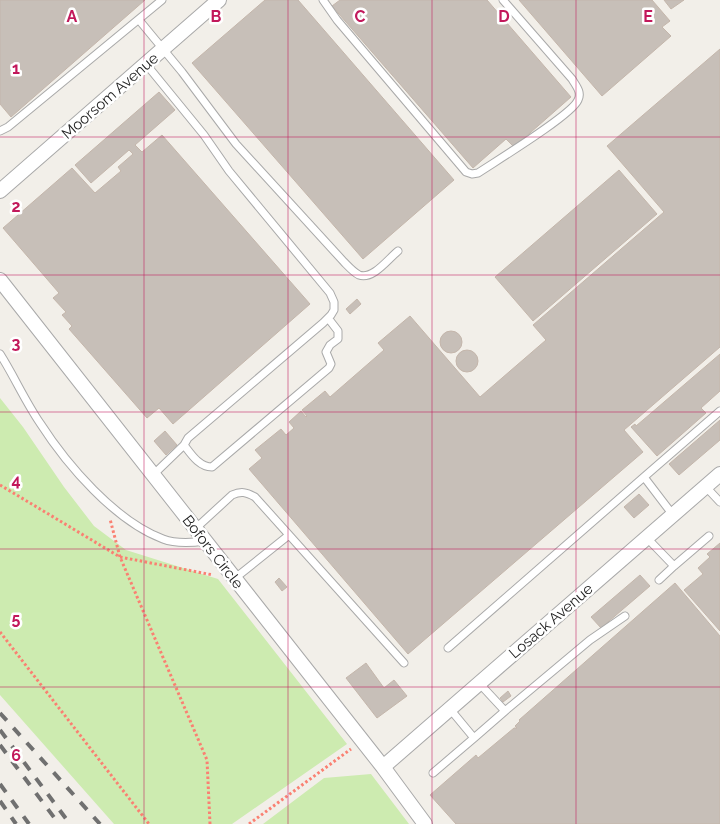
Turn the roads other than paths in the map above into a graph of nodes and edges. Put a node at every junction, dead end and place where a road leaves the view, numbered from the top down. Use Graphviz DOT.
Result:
graph roads {
  1 [pos="162,0"];
  2 [pos="218,0"];
  3 [pos="323,0"];
  4 [pos="503,0"];
  5 [pos="139,20"];
  6 [pos="163,49"];
  7 [pos="146,64"];
  8 [pos="0,131"];
  9 [pos="0,191"];
  10 [pos="398,251"];
  11 [pos="0,280"];
  12 [pos="328,318"];
  13 [pos="0,354"];
  14 [pos="720,411"];
  15 [pos="184,445"];
  16 [pos="720,474"];
  17 [pos="153,475"];
  18 [pos="644,477"];
  19 [pos="706,487"];
  20 [pos="720,502"];
  21 [pos="673,515"];
  22 [pos="195,529"];
  23 [pos="289,535"];
  24 [pos="709,536"];
  25 [pos="647,538"];
  26 [pos="205,541"];
  27 [pos="674,566"];
  28 [pos="234,579"];
  29 [pos="660,580"];
  30 [pos="625,616"];
  31 [pos="448,648"];
  32 [pos="404,662"];
  33 [pos="479,683"];
  34 [pos="450,708"];
  35 [pos="505,711"];
  36 [pos="474,738"];
  37 [pos="383,767"];
  38 [pos="433,774"];
  39 [pos="425,824"];
  1 -- 5 [label="lane"];
  2 -- 6 [label="street, Moorsom Avenue"];
  3 -- 4 [label="lane"];
  5 -- 6 [label="lane"];
  5 -- 8 [label="lane"];
  6 -- 7 [label="street, Moorsom Avenue"];
  6 -- 10 [label="lane"];
  7 -- 9 [label="street, Moorsom Avenue"];
  7 -- 12 [label="lane"];
  11 -- 17 [label="street, Bofors Circle"];
  12 -- 15 [label="lane"];
  12 -- 15 [label="lane"];
  13 -- 26 [label="lane"];
  14 -- 18 [label="lane"];
  15 -- 17 [label="lane"];
  16 -- 19 [label="street, Losack Avenue"];
  17 -- 22 [label="street, Bofors Circle"];
  18 -- 21 [label="lane"];
  18 -- 31 [label="lane"];
  19 -- 20 [label="lane"];
  19 -- 21 [label="street, Losack Avenue"];
  21 -- 25 [label="street, Losack Avenue"];
  22 -- 23 [label="lane"];
  22 -- 26 [label="street, Bofors Circle"];
  23 -- 28 [label="lane"];
  23 -- 32 [label="lane"];
  24 -- 27 [label="lane"];
  25 -- 27 [label="lane"];
  25 -- 33 [label="street, Losack Avenue"];
  26 -- 28 [label="street, Bofors Circle"];
  27 -- 29 [label="lane"];
  28 -- 37 [label="street, Bofors Circle"];
  30 -- 35 [label="lane"];
  33 -- 34 [label="street, Losack Avenue"];
  33 -- 35 [label="lane"];
  34 -- 36 [label="lane"];
  34 -- 37 [label="street, Losack Avenue"];
  35 -- 36 [label="lane"];
  36 -- 38 [label="lane"];
  37 -- 39 [label="street, Bofors Circle"];
}
